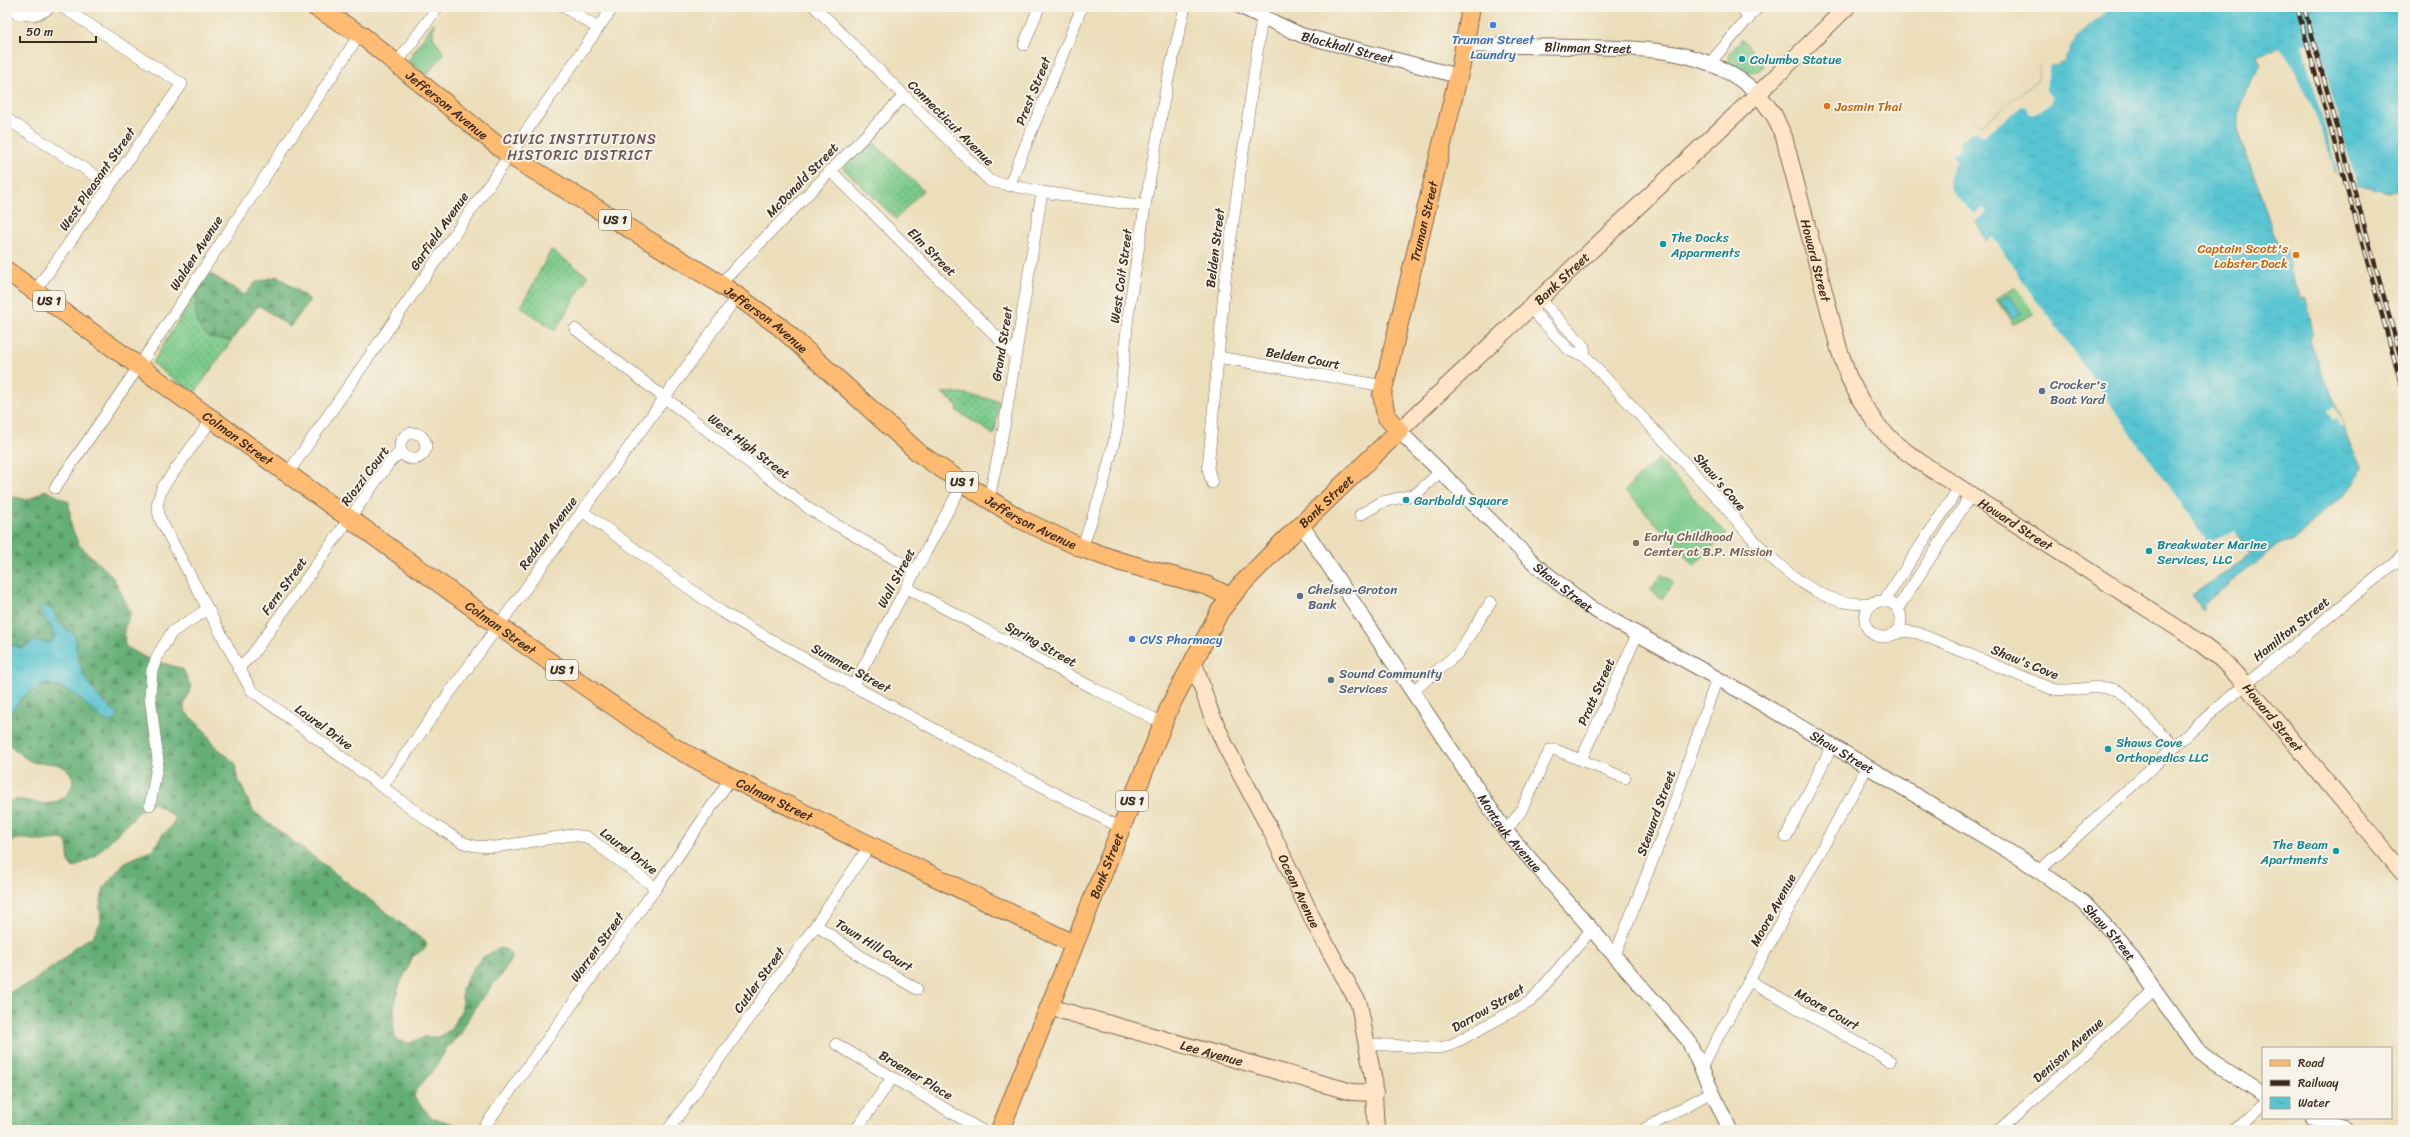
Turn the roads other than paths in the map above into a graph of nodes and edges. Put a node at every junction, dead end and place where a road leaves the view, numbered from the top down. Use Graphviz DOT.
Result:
graph roads {
  1 [pos="50,7"];
  2 [pos="62,7"];
  3 [pos="315,7"];
  4 [pos="438,7"];
  5 [pos="564,7"];
  6 [pos="613,7"];
  7 [pos="814,7"];
  8 [pos="1039,7"];
  9 [pos="1082,7"];
  10 [pos="1185,7"];
  11 [pos="1241,7"];
  12 [pos="1470,7"];
  13 [pos="1742,7"];
  14 [pos="1758,7"];
  15 [pos="1847,7"];
  16 [pos="7,10"];
  17 [pos="1262,17"];
  18 [pos="1749,19"];
  19 [pos="598,28"];
  20 [pos="360,34"];
  21 [pos="1024,45"];
  22 [pos="1464,45"];
  23 [pos="396,64"];
  24 [pos="1709,64"];
  25 [pos="1458,76"];
  26 [pos="1758,94"];
  27 [pos="904,96"];
  28 [pos="7,119"];
  29 [pos="509,155"];
  30 [pos="830,170"];
  31 [pos="110,185"];
  32 [pos="1009,186"];
  33 [pos="1042,192"];
  34 [pos="1145,206"];
  35 [pos="7,271"];
  36 [pos="720,284"];
  37 [pos="35,291"];
  38 [pos="737,296"];
  39 [pos="1535,304"];
  40 [pos="575,329"];
  41 [pos="1014,354"];
  42 [pos="1218,357"];
  43 [pos="139,366"];
  44 [pos="1384,386"];
  45 [pos="664,400"];
  46 [pos="212,418"];
  47 [pos="1399,431"];
  48 [pos="401,451"];
  49 [pos="1440,472"];
  50 [pos="288,473"];
  51 [pos="963,483"];
  52 [pos="1212,483"];
  53 [pos="55,488"];
  54 [pos="1965,491"];
  55 [pos="989,499"];
  56 [pos="582,511"];
  57 [pos="1360,515"];
  58 [pos="351,518"];
  59 [pos="1301,524"];
  60 [pos="1082,548"];
  61 [pos="2403,556"];
  62 [pos="915,571"];
  63 [pos="907,588"];
  64 [pos="1230,597"];
  65 [pos="1882,601"];
  66 [pos="1491,602"];
  67 [pos="1851,605"];
  68 [pos="208,609"];
  69 [pos="1899,612"];
  70 [pos="497,625"];
  71 [pos="1866,625"];
  72 [pos="1918,633"];
  73 [pos="1636,635"];
  74 [pos="1892,635"];
  75 [pos="1193,660"];
  76 [pos="238,668"];
  77 [pos="1717,678"];
  78 [pos="2245,684"];
  79 [pos="853,686"];
  80 [pos="1412,692"];
  81 [pos="1163,723"];
  82 [pos="1832,746"];
  83 [pos="2175,747"];
  84 [pos="1581,760"];
  85 [pos="1867,766"];
  86 [pos="731,778"];
  87 [pos="1625,778"];
  88 [pos="382,787"];
  89 [pos="150,805"];
  90 [pos="1121,828"];
  91 [pos="1506,831"];
  92 [pos="1786,837"];
  93 [pos="870,845"];
  94 [pos="2039,871"];
  95 [pos="2403,872"];
  96 [pos="656,888"];
  97 [pos="816,924"];
  98 [pos="1592,929"];
  99 [pos="1074,944"];
  100 [pos="1615,955"];
  101 [pos="1750,981"];
  102 [pos="917,989"];
  103 [pos="2155,990"];
  104 [pos="1049,1006"];
  105 [pos="836,1044"];
  106 [pos="1368,1044"];
  107 [pos="1890,1061"];
  108 [pos="1702,1066"];
  109 [pos="892,1078"];
  110 [pos="1713,1091"];
  111 [pos="1375,1093"];
  112 [pos="2262,1093"];
  113 [pos="2262,1105"];
  114 [pos="2314,1119"];
  115 [pos="482,1130"];
  116 [pos="668,1130"];
  117 [pos="856,1130"];
  118 [pos="981,1130"];
  119 [pos="1000,1130"];
  120 [pos="1376,1130"];
  121 [pos="1643,1130"];
  122 [pos="1730,1130"];
  123 [pos="1999,1130"];
  124 [pos="2236,1130"];
  125 [pos="2346,1130"];
  1 -- 16 [label="street"];
  2 -- 31 [label="street, West Pleasant Street"];
  3 -- 20 [label="main road, Jefferson Avenue / US 1"];
  4 -- 23 [label="street"];
  5 -- 19 [label="street"];
  6 -- 19 [label="street, Garfield Avenue"];
  7 -- 27 [label="street, Connecticut Avenue"];
  8 -- 21 [label="street"];
  9 -- 32 [label="street, Prest Street"];
  10 -- 34 [label="street, West Coit Street"];
  11 -- 17 [label="street, Blackhall Street"];
  12 -- 22 [label="main road, Truman Street"];
  13 -- 18 [label="street"];
  14 -- 18 [label="street"];
  15 -- 26 [label="main road, Bank Street"];
  17 -- 25 [label="street, Blackhall Street"];
  17 -- 42 [label="street, Belden Street"];
  18 -- 24 [label="street"];
  19 -- 29 [label="street, Garfield Avenue"];
  20 -- 23 [label="main road, Jefferson Avenue / US 1"];
  20 -- 43 [label="street, Walden Avenue"];
  22 -- 24 [label="street, Blinman Street"];
  22 -- 25 [label="main road, Truman Street"];
  23 -- 29 [label="main road, Jefferson Avenue / US 1"];
  24 -- 26 [label="street, Blinman Street"];
  25 -- 44 [label="main road, Truman Street"];
  26 -- 39 [label="main road, Bank Street"];
  26 -- 54 [label="main road, Howard Street"];
  27 -- 30 [label="street, McDonald Street"];
  27 -- 32 [label="street, Connecticut Avenue"];
  28 -- 31 [label="street"];
  29 -- 36 [label="main road, Jefferson Avenue / US 1"];
  29 -- 50 [label="street, Garfield Avenue"];
  30 -- 36 [label="street, McDonald Street"];
  30 -- 41 [label="street, Elm Street"];
  31 -- 37 [label="street, West Pleasant Street"];
  32 -- 33 [label="street, Connecticut Avenue"];
  33 -- 34 [label="street, Connecticut Avenue"];
  33 -- 41 [label="street, Grand Street"];
  34 -- 60 [label="street, West Coit Street"];
  35 -- 37 [label="main road, Colman Street / US 1"];
  36 -- 38 [label="main road, Jefferson Avenue / US 1"];
  37 -- 43 [label="main road, Colman Street / US 1"];
  38 -- 45 [label="street, Redden Avenue"];
  38 -- 51 [label="main road, Jefferson Avenue / US 1"];
  39 -- 47 [label="main road, Bank Street"];
  39 -- 67 [label="street, Shaw's Cove"];
  40 -- 45 [label="street, West High Street"];
  41 -- 55 [label="street, Grand Street"];
  42 -- 44 [label="street, Belden Court"];
  42 -- 52 [label="street, Belden Street"];
  43 -- 46 [label="main road, Colman Street / US 1"];
  43 -- 53 [label="street, Walden Avenue"];
  44 -- 47 [label="main road, Truman Street"];
  45 -- 56 [label="street, Redden Avenue"];
  45 -- 62 [label="street, West High Street"];
  46 -- 50 [label="main road, Colman Street / US 1"];
  46 -- 68 [label="street, Laurel Drive"];
  47 -- 49 [label="street, Shaw Street"];
  47 -- 59 [label="main road, Bank Street"];
  48 -- 58 [label="street, Riozzi Court"];
  49 -- 57 [label="street"];
  49 -- 73 [label="street, Shaw Street"];
  50 -- 58 [label="main road, Colman Street / US 1"];
  51 -- 55 [label="main road, Jefferson Avenue / US 1"];
  51 -- 62 [label="street, Wall Street"];
  54 -- 65 [label="street"];
  54 -- 69 [label="street"];
  54 -- 78 [label="main road, Howard Street"];
  55 -- 60 [label="main road, Jefferson Avenue / US 1"];
  56 -- 70 [label="street, Redden Avenue"];
  56 -- 79 [label="street, Summer Street"];
  58 -- 70 [label="main road, Colman Street / US 1"];
  58 -- 76 [label="street, Fern Street"];
  59 -- 64 [label="main road, Bank Street"];
  59 -- 80 [label="street, Montauk Avenue"];
  60 -- 64 [label="main road, Jefferson Avenue / US 1"];
  61 -- 78 [label="street, Hamilton Street"];
  62 -- 63 [label="street, Wall Street"];
  63 -- 79 [label="street, Wall Street"];
  63 -- 81 [label="street, Spring Street"];
  64 -- 75 [label="main road, Bank Street / US 1"];
  65 -- 67 [label="street"];
  65 -- 69 [label="street"];
  65 -- 71 [label="street"];
  66 -- 80 [label="street"];
  67 -- 71 [label="street, Shaw's Cove"];
  68 -- 76 [label="street, Laurel Drive"];
  68 -- 89 [label="street"];
  69 -- 72 [label="street, Shaw's Cove"];
  69 -- 74 [label="street"];
  70 -- 86 [label="main road, Colman Street / US 1"];
  70 -- 88 [label="street, Redden Avenue"];
  71 -- 74 [label="street"];
  72 -- 74 [label="street, Shaw's Cove"];
  72 -- 83 [label="street, Shaw's Cove"];
  73 -- 77 [label="street, Shaw Street"];
  73 -- 84 [label="street, Pratt Street"];
  75 -- 81 [label="main road, Bank Street / US 1"];
  75 -- 106 [label="main road, Ocean Avenue"];
  76 -- 88 [label="street, Laurel Drive"];
  77 -- 82 [label="street, Shaw Street"];
  77 -- 100 [label="street, Steward Street"];
  78 -- 83 [label="street, Hamilton Street"];
  78 -- 95 [label="main road, Howard Street"];
  79 -- 90 [label="street, Summer Street"];
  80 -- 91 [label="street, Montauk Avenue"];
  81 -- 90 [label="main road, Bank Street / US 1"];
  82 -- 85 [label="street, Shaw Street"];
  82 -- 92 [label="street"];
  83 -- 94 [label="street, Hamilton Street"];
  84 -- 87 [label="street"];
  84 -- 91 [label="street"];
  85 -- 94 [label="street, Shaw Street"];
  85 -- 101 [label="street, Moore Avenue"];
  86 -- 93 [label="main road, Colman Street / US 1"];
  86 -- 96 [label="street, Warren Street"];
  88 -- 96 [label="street, Laurel Drive"];
  90 -- 99 [label="main road, Bank Street / US 1"];
  91 -- 98 [label="street, Montauk Avenue"];
  93 -- 97 [label="street, Cutler Street"];
  93 -- 99 [label="main road, Colman Street / US 1"];
  94 -- 103 [label="street, Shaw Street"];
  96 -- 115 [label="street, Warren Street"];
  97 -- 102 [label="street, Town Hill Court"];
  97 -- 116 [label="street, Cutler Street"];
  98 -- 100 [label="street, Montauk Avenue"];
  98 -- 106 [label="street, Darrow Street"];
  99 -- 104 [label="main road, Bank Street / US 1"];
  100 -- 108 [label="street, Montauk Avenue"];
  101 -- 107 [label="street, Moore Court"];
  101 -- 108 [label="street, Moore Avenue"];
  103 -- 112 [label="street, Shaw Street"];
  103 -- 123 [label="street, Denison Avenue"];
  104 -- 111 [label="main road, Lee Avenue"];
  104 -- 119 [label="main road, Bank Street / US 1"];
  105 -- 109 [label="street, Braemer Place"];
  106 -- 111 [label="main road, Ocean Avenue"];
  108 -- 110 [label="street, Montauk Avenue"];
  109 -- 117 [label="street"];
  109 -- 118 [label="street, Braemer Place"];
  110 -- 121 [label="street"];
  110 -- 122 [label="street, Montauk Avenue"];
  111 -- 120 [label="main road, Ocean Avenue"];
  113 -- 124 [label="street"];
  114 -- 125 [label="street"];
}
